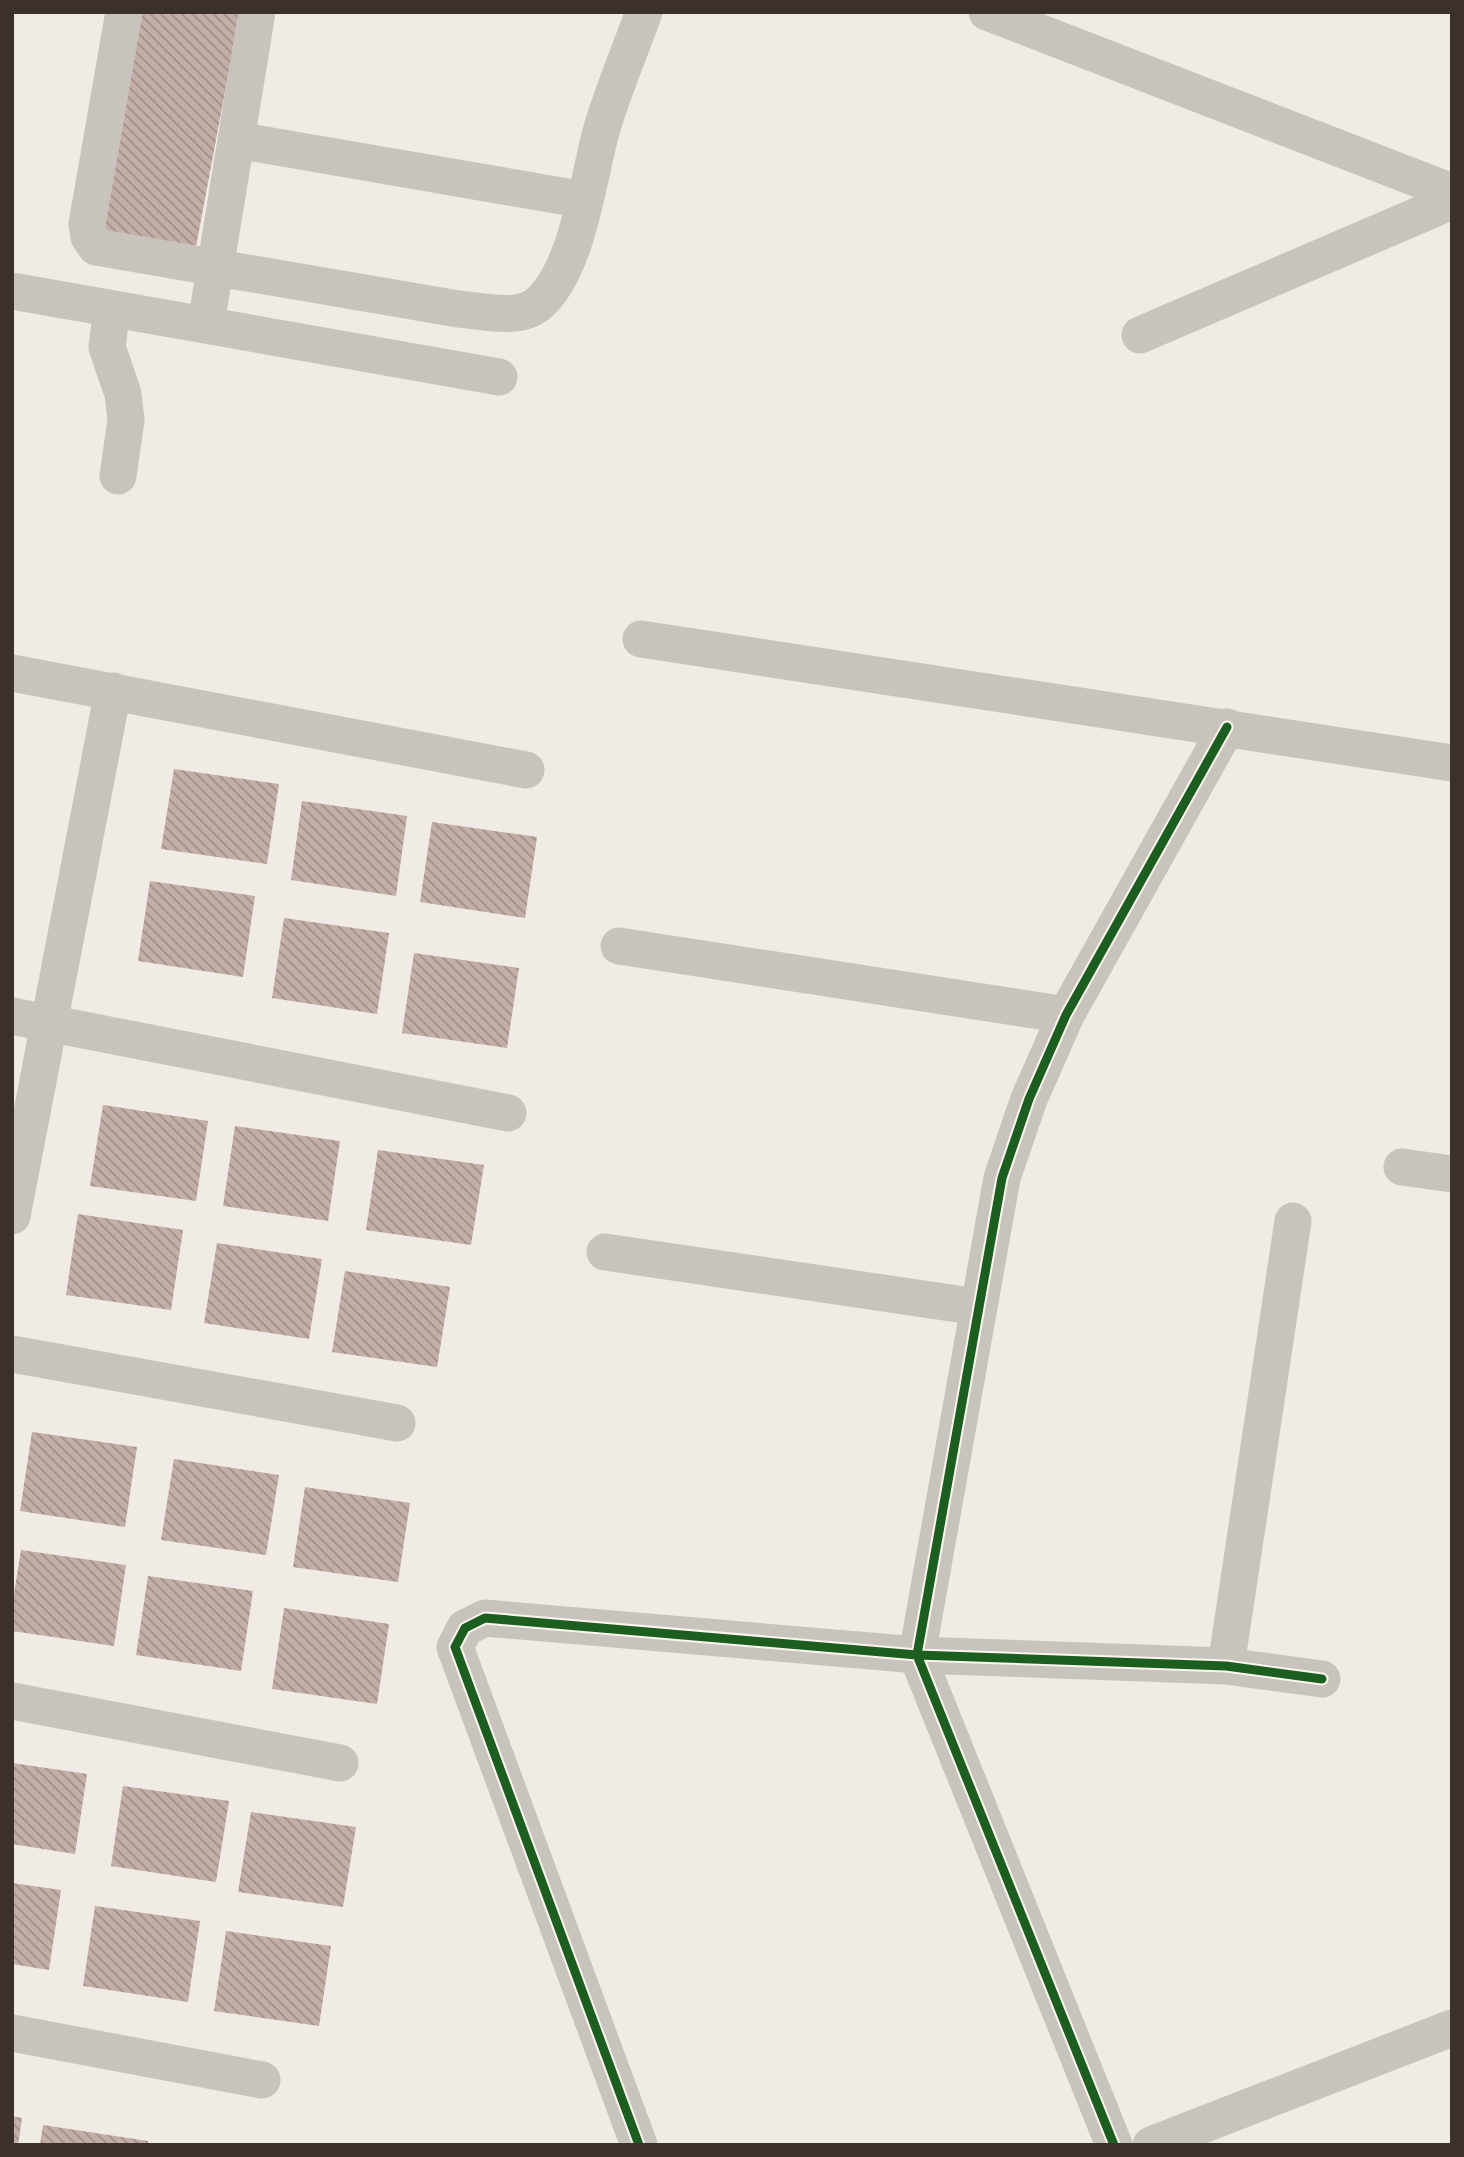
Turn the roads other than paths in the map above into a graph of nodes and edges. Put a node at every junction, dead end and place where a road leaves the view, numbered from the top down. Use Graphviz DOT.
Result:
graph roads {
  1 [pos="124,12"];
  2 [pos="257,12"];
  3 [pos="644,12"];
  4 [pos="987,12"];
  5 [pos="236,140"];
  6 [pos="1452,192"];
  7 [pos="585,200"];
  8 [pos="1452,201"];
  9 [pos="216,266"];
  10 [pos="12,291"];
  11 [pos="112,309"];
  12 [pos="206,324"];
  13 [pos="1140,335"];
  14 [pos="499,377"];
  15 [pos="118,476"];
  16 [pos="641,639"];
  17 [pos="12,673"];
  18 [pos="113,691"];
  19 [pos="1227,727"];
  20 [pos="1452,763"];
  21 [pos="526,770"];
  22 [pos="619,946"];
  23 [pos="1066,1015"];
  24 [pos="12,1016"];
  25 [pos="49,1023"];
  26 [pos="508,1113"];
  27 [pos="1402,1167"];
  28 [pos="1452,1174"];
  29 [pos="12,1216"];
  30 [pos="1293,1221"];
  31 [pos="605,1252"];
  32 [pos="978,1307"];
  33 [pos="12,1354"];
  34 [pos="397,1423"];
  35 [pos="917,1655"];
  36 [pos="1226,1666"];
  37 [pos="1322,1679"];
  38 [pos="12,1701"];
  39 [pos="340,1763"];
  40 [pos="1452,2028"];
  41 [pos="12,2033"];
  42 [pos="262,2080"];
  43 [pos="639,2145"];
  44 [pos="1114,2145"];
  45 [pos="1151,2145"];
  1 -- 9 [label="street"];
  2 -- 5 [label="street"];
  3 -- 7 [label="street"];
  4 -- 6 [label="street"];
  5 -- 7 [label="street"];
  5 -- 9 [label="street"];
  7 -- 9 [label="street"];
  8 -- 13 [label="street"];
  9 -- 12 [label="street"];
  10 -- 11 [label="street"];
  11 -- 12 [label="street"];
  11 -- 15 [label="street"];
  12 -- 14 [label="street"];
  16 -- 19 [label="street"];
  17 -- 18 [label="street"];
  18 -- 21 [label="street"];
  18 -- 25 [label="street"];
  19 -- 20 [label="street"];
  19 -- 23 [label="street"];
  22 -- 23 [label="street"];
  23 -- 32 [label="street"];
  24 -- 25 [label="street"];
  25 -- 26 [label="street"];
  25 -- 29 [label="street"];
  27 -- 28 [label="street"];
  30 -- 36 [label="street"];
  31 -- 32 [label="street"];
  32 -- 35 [label="street"];
  33 -- 34 [label="street"];
  35 -- 36 [label="street"];
  35 -- 43 [label="street"];
  35 -- 44 [label="street"];
  36 -- 37 [label="street"];
  38 -- 39 [label="street"];
  40 -- 45 [label="street"];
  41 -- 42 [label="street"];
}
